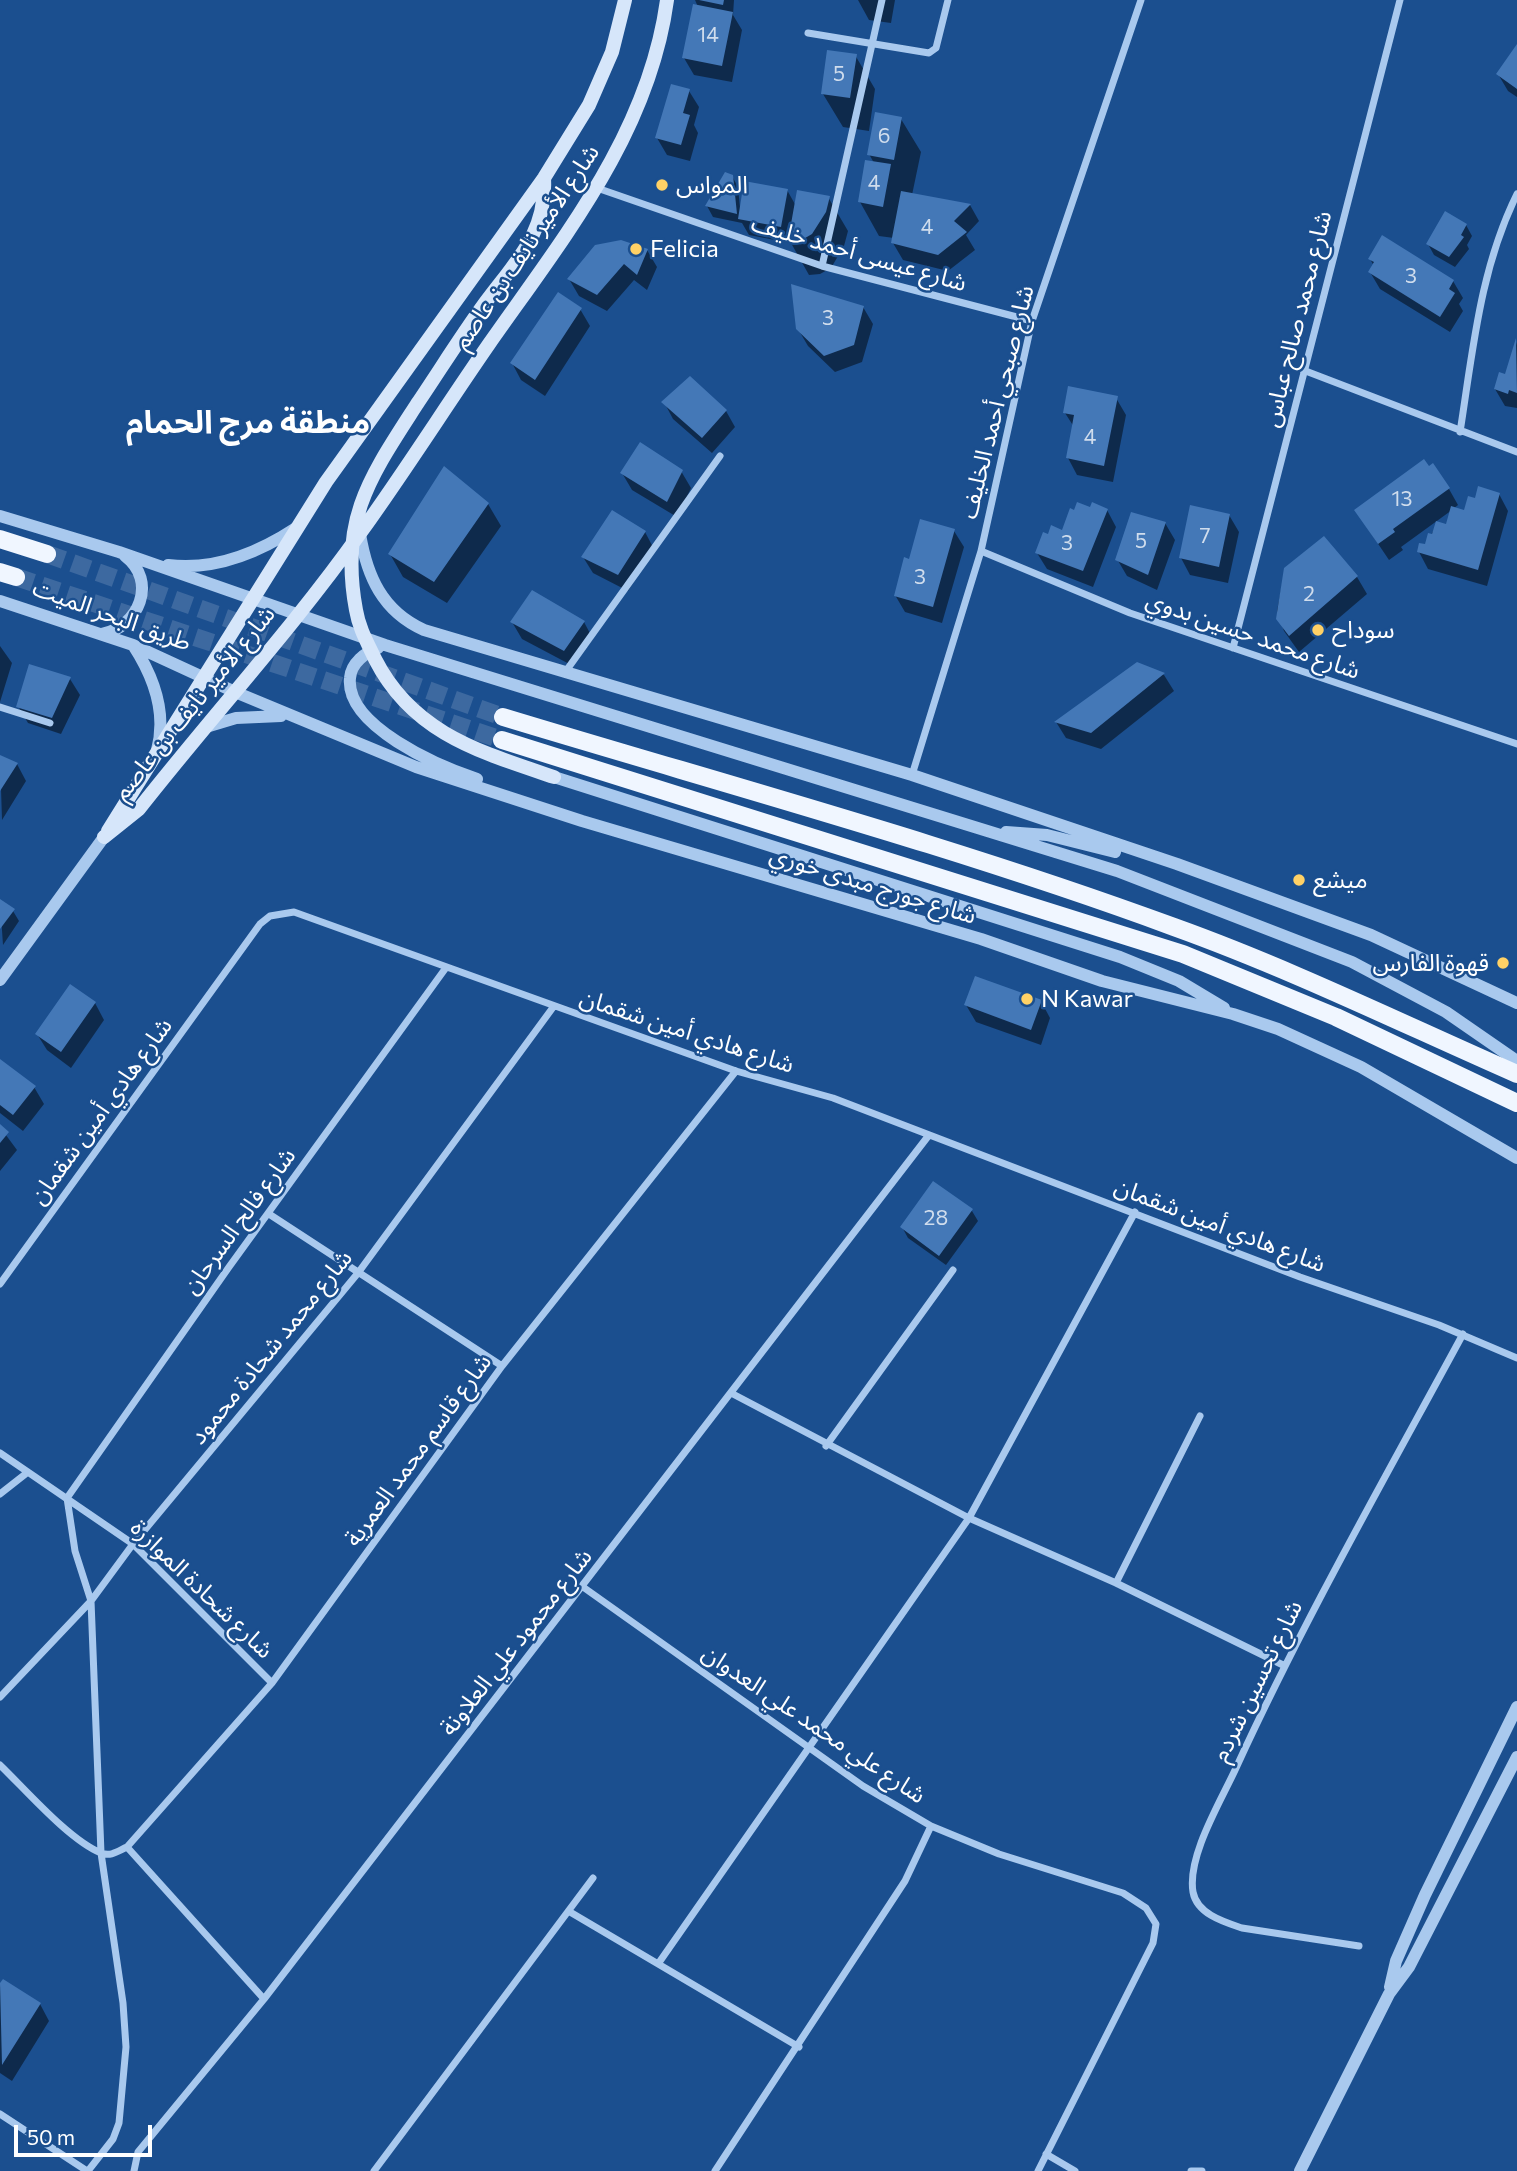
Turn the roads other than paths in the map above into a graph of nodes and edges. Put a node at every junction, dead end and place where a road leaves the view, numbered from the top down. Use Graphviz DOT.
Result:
graph roads {
  1 [pos="625,0"];
  2 [pos="667,0"];
  3 [pos="882,0"];
  4 [pos="948,0"];
  5 [pos="1141,0"];
  6 [pos="1400,0"];
  7 [pos="808,33"];
  8 [pos="873,43"];
  9 [pos="544,178"];
  10 [pos="597,188"];
  11 [pos="1517,194"];
  12 [pos="822,266"];
  13 [pos="1032,321"];
  14 [pos="1303,370"];
  15 [pos="1460,432"];
  16 [pos="1517,452"];
  17 [pos="720,456"];
  18 [pos="0,516"];
  19 [pos="296,528"];
  20 [pos="360,534"];
  21 [pos="0,539"];
  22 [pos="981,551"];
  23 [pos="119,552"];
  24 [pos="47,554"];
  25 [pos="150,563"];
  26 [pos="0,601"];
  27 [pos="252,601"];
  28 [pos="296,615"];
  29 [pos="102,634"];
  30 [pos="133,645"];
  31 [pos="385,645"];
  32 [pos="1233,648"];
  33 [pos="566,671"];
  34 [pos="206,677"];
  35 [pos="235,692"];
  36 [pos="0,707"];
  37 [pos="503,717"];
  38 [pos="297,718"];
  39 [pos="50,723"];
  40 [pos="203,728"];
  41 [pos="502,740"];
  42 [pos="1517,744"];
  43 [pos="156,755"];
  44 [pos="912,775"];
  45 [pos="554,778"];
  46 [pos="583,821"];
  47 [pos="997,833"];
  48 [pos="104,837"];
  49 [pos="1177,864"];
  50 [pos="445,969"];
  51 [pos="0,980"];
  52 [pos="1517,1003"];
  53 [pos="554,1006"];
  54 [pos="1233,1014"];
  55 [pos="1517,1061"];
  56 [pos="736,1071"];
  57 [pos="1517,1074"];
  58 [pos="1517,1102"];
  59 [pos="929,1135"];
  60 [pos="1517,1158"];
  61 [pos="1135,1212"];
  62 [pos="270,1214"];
  63 [pos="953,1270"];
  64 [pos="358,1273"];
  65 [pos="0,1284"];
  66 [pos="1463,1335"];
  67 [pos="1517,1358"];
  68 [pos="502,1366"];
  69 [pos="731,1394"];
  70 [pos="1200,1416"];
  71 [pos="826,1446"];
  72 [pos="0,1453"];
  73 [pos="28,1472"];
  74 [pos="0,1494"];
  75 [pos="67,1498"];
  76 [pos="969,1518"];
  77 [pos="133,1544"];
  78 [pos="1116,1583"];
  79 [pos="583,1587"];
  80 [pos="91,1601"];
  81 [pos="1283,1665"];
  82 [pos="272,1683"];
  83 [pos="0,1697"];
  84 [pos="1517,1707"];
  85 [pos="808,1746"];
  86 [pos="1517,1757"];
  87 [pos="0,1765"];
  88 [pos="931,1826"];
  89 [pos="127,1847"];
  90 [pos="101,1853"];
  91 [pos="593,1878"];
  92 [pos="570,1912"];
  93 [pos="1359,1946"];
  94 [pos="658,1964"];
  95 [pos="1389,1994"];
  96 [pos="264,1999"];
  97 [pos="799,2047"];
  98 [pos="0,2114"];
  99 [pos="1046,2154"];
  100 [pos="87,2171"];
  101 [pos="134,2171"];
  102 [pos="374,2171"];
  103 [pos="715,2171"];
  104 [pos="1038,2171"];
  105 [pos="1075,2171"];
  106 [pos="1191,2171"];
  107 [pos="1202,2171"];
  108 [pos="1300,2171"];
  1 -- 9 [label="main road, شارع الأمير نايف بن عاصم"];
  2 -- 10 [label="main road, شارع الأمير نايف بن عاصم"];
  3 -- 8 [label="street"];
  4 -- 8 [label="street"];
  5 -- 13 [label="street, شارع صبحي أحمد الخليف"];
  6 -- 14 [label="street, شارع محمد صالح عباس"];
  7 -- 8 [label="street"];
  8 -- 12 [label="street"];
  9 -- 19 [label="main road, شارع الأمير نايف بن عاصم"];
  9 -- 45 [label="main road"];
  10 -- 12 [label="street, شارع عيسى أحمد خليف"];
  10 -- 20 [label="main road, شارع الأمير نايف بن عاصم"];
  11 -- 15 [label="street"];
  12 -- 13 [label="street, شارع عيسى أحمد خليف"];
  13 -- 22 [label="street, شارع صبحي أحمد الخليف"];
  14 -- 15 [label="street"];
  14 -- 32 [label="street, شارع محمد صالح عباس"];
  15 -- 16 [label="street"];
  17 -- 33 [label="street"];
  18 -- 23 [label="street"];
  19 -- 25 [label="street"];
  19 -- 27 [label="main road, شارع الأمير نايف بن عاصم"];
  20 -- 28 [label="main road, شارع الأمير نايف بن عاصم"];
  20 -- 33 [label="street"];
  21 -- 24 [label="main road"];
  22 -- 32 [label="street, شارع محمد حسين بدوي"];
  22 -- 44 [label="street, شارع صبحي أحمد الخليف"];
  23 -- 25 [label="street"];
  23 -- 29 [label="street"];
  25 -- 27 [label="street"];
  26 -- 29 [label="street, طريق البحر الميت"];
  27 -- 28 [label="street"];
  27 -- 34 [label="main road, شارع الأمير نايف بن عاصم"];
  28 -- 31 [label="street"];
  28 -- 35 [label="main road, شارع الأمير نايف بن عاصم"];
  29 -- 30 [label="street, طريق البحر الميت"];
  30 -- 34 [label="street, طريق البحر الميت"];
  30 -- 43 [label="street"];
  31 -- 46 [label="street"];
  31 -- 47 [label="street"];
  32 -- 42 [label="street, شارع محمد حسين بدوي"];
  33 -- 44 [label="street"];
  34 -- 35 [label="street, شارع جورج مبدى خوري"];
  34 -- 43 [label="main road, شارع الأمير نايف بن عاصم"];
  35 -- 38 [label="street, شارع جورج مبدى خوري"];
  35 -- 40 [label="main road, شارع الأمير نايف بن عاصم"];
  36 -- 39 [label="street"];
  37 -- 57 [label="main road"];
  38 -- 40 [label="street"];
  38 -- 46 [label="street, شارع جورج مبدى خوري"];
  40 -- 48 [label="main road, شارع الأمير نايف بن عاصم"];
  41 -- 58 [label="main road"];
  43 -- 48 [label="main road, شارع الأمير نايف بن عاصم"];
  44 -- 49 [label="street"];
  45 -- 54 [label="street"];
  46 -- 54 [label="street, شارع جورج مبدى خوري"];
  47 -- 49 [label="street"];
  47 -- 55 [label="street"];
  48 -- 51 [label="street"];
  49 -- 52 [label="street"];
  50 -- 53 [label="street, شارع هادي أمين شقمان"];
  50 -- 62 [label="street, شارع فالح السرحان"];
  50 -- 65 [label="street, شارع هادي أمين شقمان"];
  53 -- 56 [label="street, شارع هادي أمين شقمان"];
  53 -- 64 [label="street, شارع محمد شحادة محمود"];
  54 -- 60 [label="street, شارع جورج مبدى خوري"];
  56 -- 59 [label="street, شارع هادي أمين شقمان"];
  56 -- 68 [label="street, شارع قاسم محمد العمرية"];
  59 -- 61 [label="street, شارع هادي أمين شقمان"];
  59 -- 69 [label="street, شارع محمود علي العلاونة"];
  61 -- 66 [label="street, شارع هادي أمين شقمان"];
  61 -- 76 [label="street"];
  62 -- 64 [label="street"];
  62 -- 75 [label="street, شارع فالح السرحان"];
  63 -- 71 [label="street"];
  64 -- 68 [label="street"];
  64 -- 77 [label="street, شارع محمد شحادة محمود"];
  66 -- 67 [label="street, شارع هادي أمين شقمان"];
  66 -- 81 [label="street, شارع تحسين شردم"];
  68 -- 82 [label="street, شارع قاسم محمد العمرية"];
  69 -- 71 [label="street"];
  69 -- 79 [label="street, شارع محمود علي العلاونة"];
  70 -- 78 [label="street"];
  71 -- 76 [label="street"];
  72 -- 73 [label="street, شارع شحادة الموازرة"];
  73 -- 74 [label="street"];
  73 -- 75 [label="street, شارع شحادة الموازرة"];
  75 -- 77 [label="street, شارع شحادة الموازرة"];
  75 -- 80 [label="street"];
  76 -- 78 [label="street"];
  76 -- 85 [label="street"];
  77 -- 80 [label="street, شارع محمد شحادة محمود"];
  77 -- 82 [label="street, شارع شحادة الموازرة"];
  78 -- 81 [label="street"];
  79 -- 85 [label="street, شارع علي محمد علي العدوان"];
  79 -- 96 [label="street, شارع محمود علي العلاونة"];
  80 -- 83 [label="street, شارع محمد شحادة محمود"];
  80 -- 90 [label="street"];
  81 -- 93 [label="street, شارع تحسين شردم"];
  82 -- 89 [label="street, شارع قاسم محمد العمرية"];
  84 -- 95 [label="street"];
  85 -- 88 [label="street, شارع علي محمد علي العدوان"];
  85 -- 94 [label="street"];
  86 -- 95 [label="street"];
  87 -- 90 [label="street"];
  88 -- 97 [label="street, شارع علي محمد علي العدوان"];
  88 -- 99 [label="street"];
  89 -- 90 [label="street"];
  89 -- 96 [label="street"];
  90 -- 100 [label="street"];
  91 -- 92 [label="street"];
  92 -- 94 [label="street"];
  92 -- 102 [label="street"];
  94 -- 97 [label="street"];
  95 -- 108 [label="street"];
  96 -- 101 [label="street, شارع محمود علي العلاونة"];
  97 -- 103 [label="street, شارع علي محمد علي العدوان"];
  98 -- 100 [label="street"];
  99 -- 104 [label="street"];
  99 -- 105 [label="street"];
  106 -- 107 [label="street"];
}
